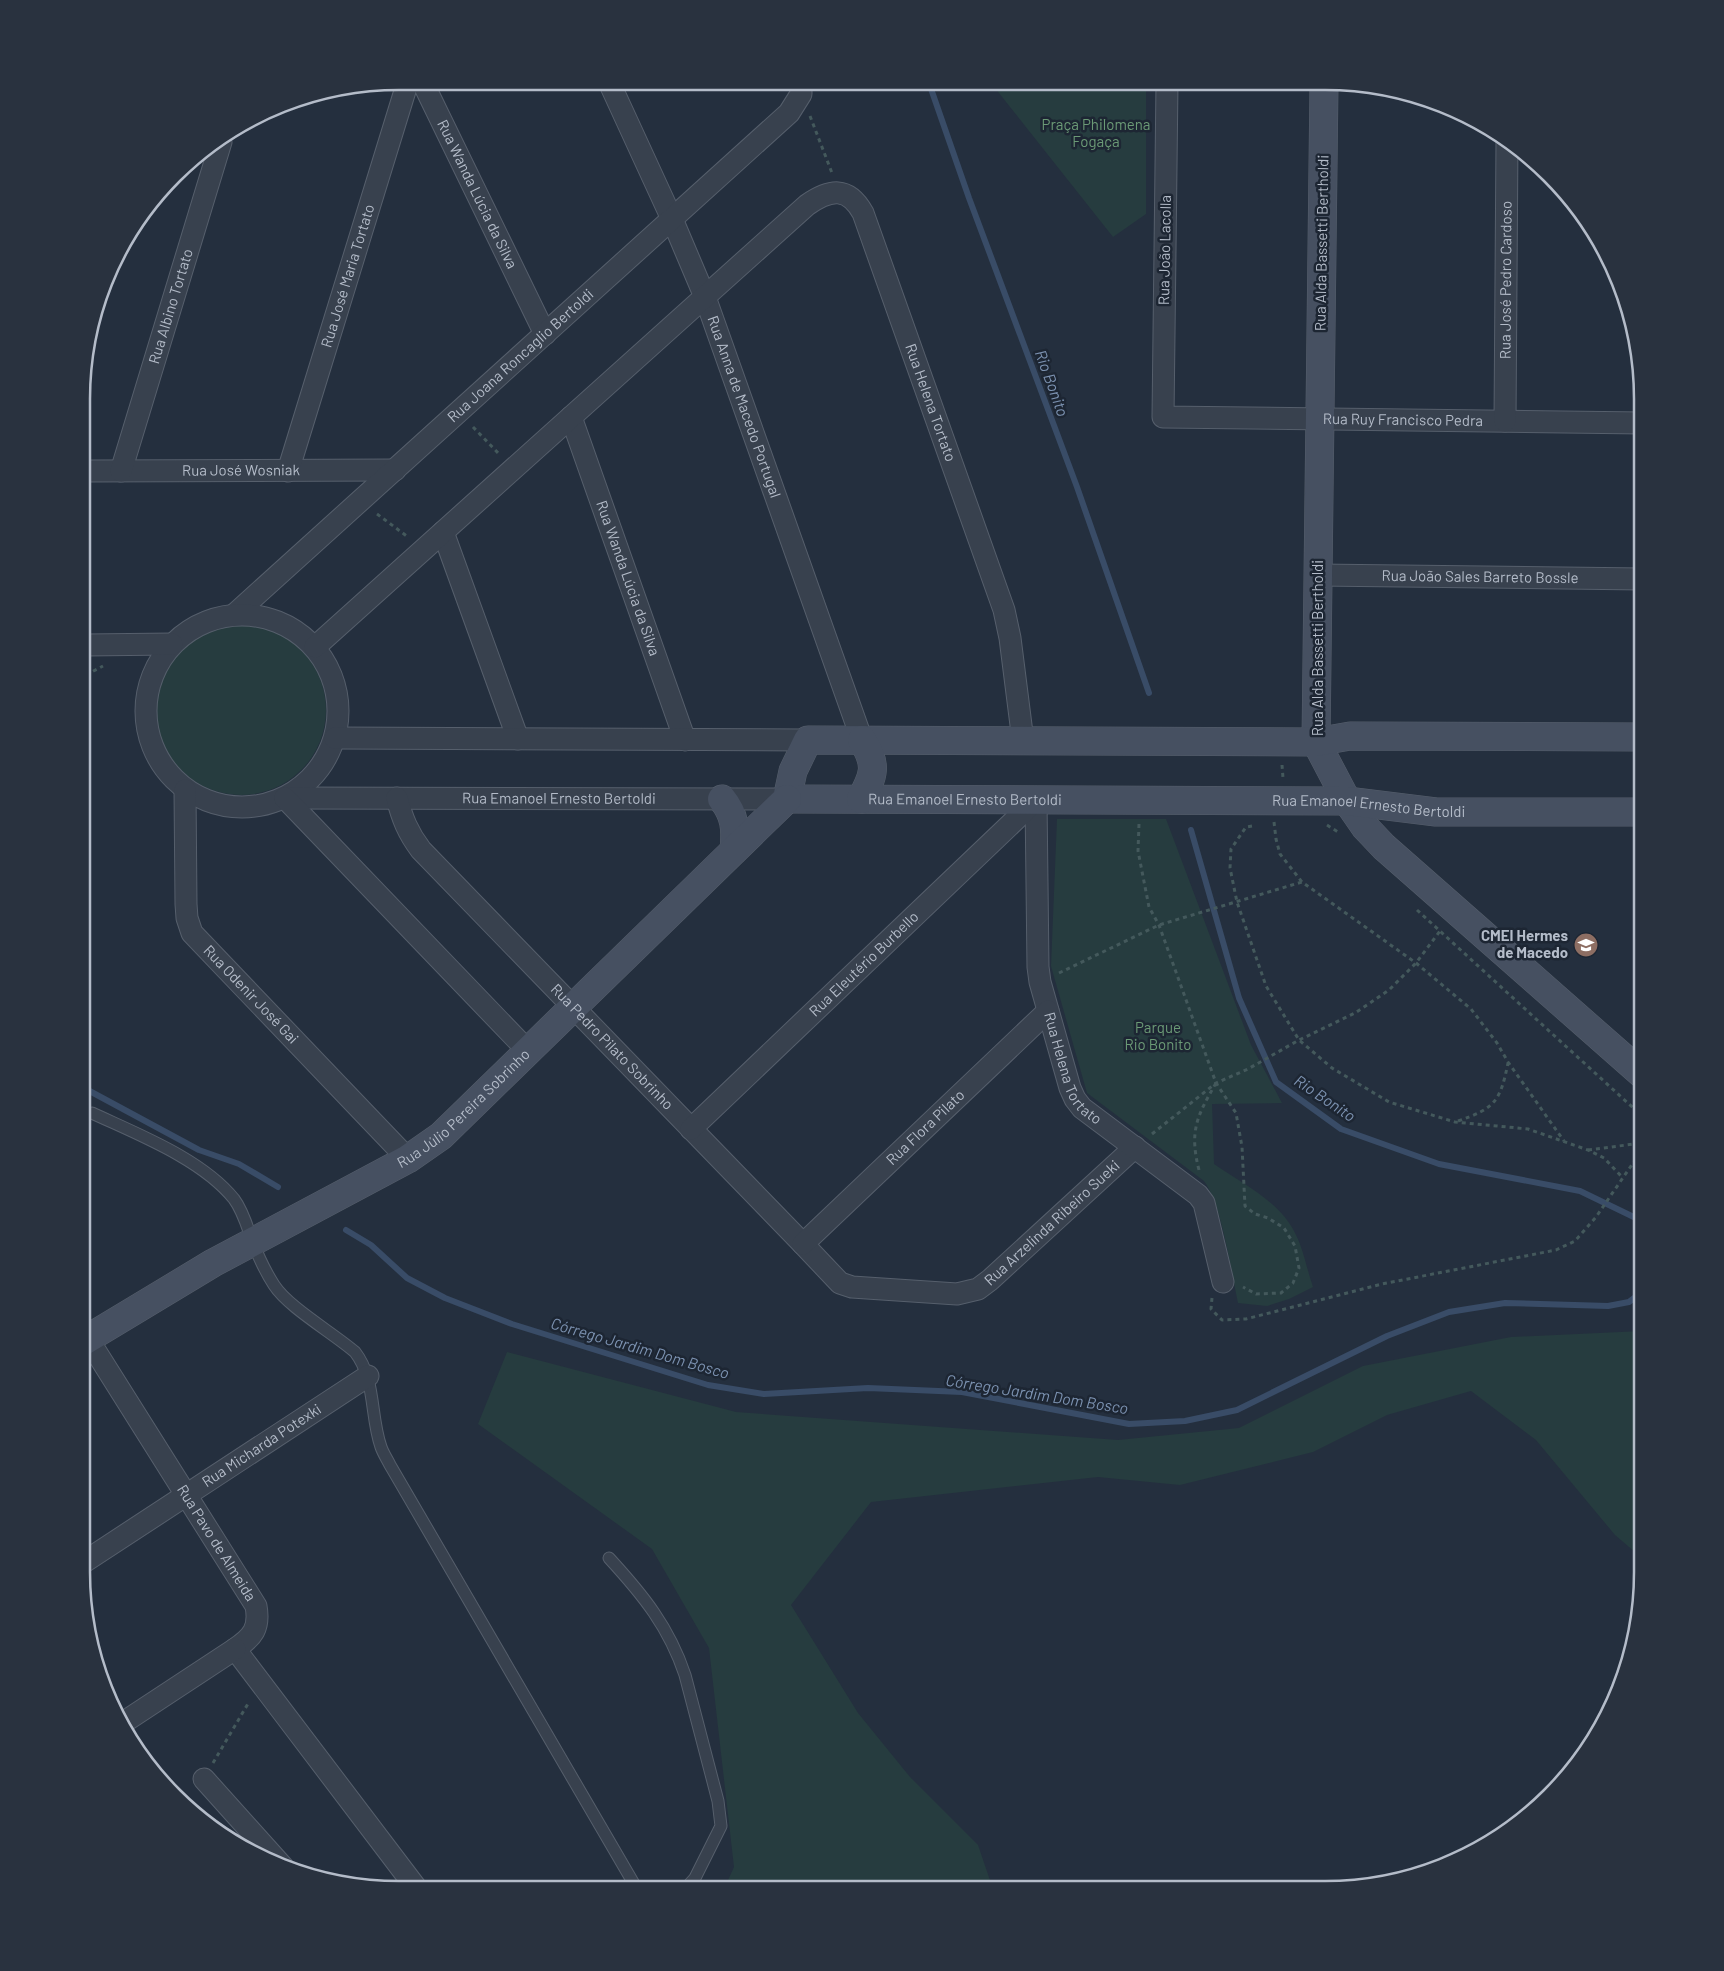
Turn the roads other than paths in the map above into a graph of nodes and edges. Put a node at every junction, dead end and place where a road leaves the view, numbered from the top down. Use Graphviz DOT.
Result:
graph roads {
  1 [pos="405,90"];
  2 [pos="426,90"];
  3 [pos="613,90"];
  4 [pos="800,90"];
  5 [pos="1168,90"];
  6 [pos="1324,90"];
  7 [pos="219,148"];
  8 [pos="1507,149"];
  9 [pos="672,219"];
  10 [pos="705,297"];
  11 [pos="545,334"];
  12 [pos="571,417"];
  13 [pos="1162,417"];
  14 [pos="1320,418"];
  15 [pos="1505,421"];
  16 [pos="1634,423"];
  17 [pos="395,470"];
  18 [pos="90,471"];
  19 [pos="120,471"];
  20 [pos="288,471"];
  21 [pos="443,532"];
  22 [pos="1318,575"];
  23 [pos="1634,579"];
  24 [pos="235,614"];
  25 [pos="172,644"];
  26 [pos="90,645"];
  27 [pos="315,647"];
  28 [pos="1634,737"];
  29 [pos="335,738"];
  30 [pos="518,739"];
  31 [pos="686,740"];
  32 [pos="808,740"];
  33 [pos="862,740"];
  34 [pos="1023,741"];
  35 [pos="1316,742"];
  36 [pos="185,790"];
  37 [pos="285,798"];
  38 [pos="397,798"];
  39 [pos="722,799"];
  40 [pos="787,799"];
  41 [pos="861,799"];
  42 [pos="1036,800"];
  43 [pos="1347,801"];
  44 [pos="1634,812"];
  45 [pos="734,850"];
  46 [pos="573,1007"];
  47 [pos="1048,1011"];
  48 [pos="528,1051"];
  49 [pos="1634,1067"];
  50 [pos="92,1113"];
  51 [pos="691,1129"];
  52 [pos="1135,1147"];
  53 [pos="408,1159"];
  54 [pos="253,1242"];
  55 [pos="803,1244"];
  56 [pos="1232,1284"];
  57 [pos="845,1285"];
  58 [pos="90,1335"];
  59 [pos="90,1347"];
  60 [pos="368,1376"];
  61 [pos="187,1495"];
  62 [pos="90,1558"];
  63 [pos="609,1558"];
  64 [pos="235,1649"];
  65 [pos="127,1720"];
  66 [pos="204,1779"];
  67 [pos="270,1852"];
  68 [pos="411,1881"];
  69 [pos="632,1881"];
  70 [pos="692,1881"];
  1 -- 20 [label="street, Rua José Maria Tortato"];
  2 -- 11 [label="street, Rua Wanda Lúcia da Silva"];
  3 -- 9 [label="street, Rua Anna de Macedo Portugal"];
  4 -- 9 [label="street, Rua Joana Roncaglio Bertoldi"];
  5 -- 13 [label="street, Rua João Lacolla"];
  6 -- 14 [label="main road, Rua Alda Bassetti Bertholdi"];
  7 -- 19 [label="street, Rua Albino Tortato"];
  8 -- 15 [label="street, Rua José Pedro Cardoso"];
  9 -- 10 [label="street, Rua Anna de Macedo Portugal"];
  9 -- 11 [label="street, Rua Joana Roncaglio Bertoldi"];
  10 -- 12 [label="street"];
  10 -- 33 [label="street, Rua Anna de Macedo Portugal"];
  10 -- 34 [label="street, Rua Helena Tortato"];
  11 -- 17 [label="street, Rua Joana Roncaglio Bertoldi"];
  12 -- 21 [label="street"];
  12 -- 31 [label="street, Rua Wanda Lúcia da Silva"];
  13 -- 14 [label="street, Rua Ruy Francisco Pedra"];
  14 -- 15 [label="street, Rua Ruy Francisco Pedra"];
  14 -- 22 [label="main road, Rua Alda Bassetti Bertholdi"];
  15 -- 16 [label="street, Rua Ruy Francisco Pedra"];
  17 -- 20 [label="street, Rua José Wosniak"];
  17 -- 24 [label="street, Rua Joana Roncaglio Bertoldi"];
  18 -- 19 [label="street, Rua José Wosniak"];
  19 -- 20 [label="street, Rua José Wosniak"];
  21 -- 27 [label="street"];
  21 -- 30 [label="street"];
  22 -- 23 [label="street, Rua João Sales Barreto Bossle"];
  22 -- 35 [label="main road, Rua Alda Bassetti Bertholdi"];
  24 -- 25 [label="street"];
  24 -- 27 [label="street"];
  25 -- 26 [label="street"];
  25 -- 36 [label="street"];
  27 -- 29 [label="street"];
  28 -- 35 [label="main road"];
  29 -- 30 [label="street"];
  29 -- 37 [label="street"];
  30 -- 31 [label="street"];
  31 -- 32 [label="street"];
  32 -- 33 [label="main road"];
  32 -- 40 [label="main road"];
  33 -- 34 [label="main road"];
  33 -- 41 [label="main road"];
  34 -- 35 [label="main road"];
  35 -- 43 [label="main road, Rua Alda Bassetti Bertholdi"];
  36 -- 37 [label="street"];
  36 -- 53 [label="street, Rua Odenir José Gai"];
  37 -- 38 [label="street, Rua Emanoel Ernesto Bertoldi"];
  37 -- 48 [label="street"];
  38 -- 39 [label="street, Rua Emanoel Ernesto Bertoldi"];
  38 -- 46 [label="street, Rua Pedro Pilato Sobrinho"];
  39 -- 40 [label="street, Rua Emanoel Ernesto Bertoldi"];
  39 -- 45 [label="main road"];
  40 -- 41 [label="main road, Rua Emanoel Ernesto Bertoldi"];
  40 -- 45 [label="main road, Rua Júlio Pereira Sobrinho"];
  41 -- 42 [label="main road, Rua Emanoel Ernesto Bertoldi"];
  42 -- 43 [label="main road, Rua Emanoel Ernesto Bertoldi"];
  42 -- 47 [label="street, Rua Helena Tortato"];
  42 -- 51 [label="street, Rua Eleutério Burbello"];
  43 -- 44 [label="main road, Rua Emanoel Ernesto Bertoldi"];
  43 -- 49 [label="main road, Rua Alda Bassetti Bertholdi"];
  45 -- 46 [label="main road, Rua Júlio Pereira Sobrinho"];
  46 -- 48 [label="main road, Rua Júlio Pereira Sobrinho"];
  46 -- 51 [label="street, Rua Pedro Pilato Sobrinho"];
  47 -- 52 [label="street, Rua Helena Tortato"];
  47 -- 55 [label="street, Rua Flora Pilato"];
  48 -- 53 [label="main road, Rua Júlio Pereira Sobrinho"];
  50 -- 54 [label="lane"];
  51 -- 55 [label="street, Rua Pedro Pilato Sobrinho"];
  52 -- 56 [label="street, Rua Helena Tortato"];
  52 -- 57 [label="street, Rua Arzelinda Ribeiro Sueki"];
  53 -- 54 [label="main road, Rua Júlio Pereira Sobrinho"];
  54 -- 58 [label="main road, Rua Júlio Pereira Sobrinho"];
  54 -- 60 [label="lane"];
  55 -- 57 [label="street, Rua Pedro Pilato Sobrinho"];
  59 -- 61 [label="street, Rua Pavo de Almeida"];
  60 -- 61 [label="street, Rua Micharda Potexki"];
  60 -- 69 [label="lane"];
  61 -- 62 [label="street, Rua Micharda Potexki"];
  61 -- 64 [label="street, Rua Pavo de Almeida"];
  63 -- 70 [label="lane"];
  64 -- 65 [label="street, Rua Pavo de Almeida"];
  64 -- 68 [label="street"];
  66 -- 67 [label="street"];
}
